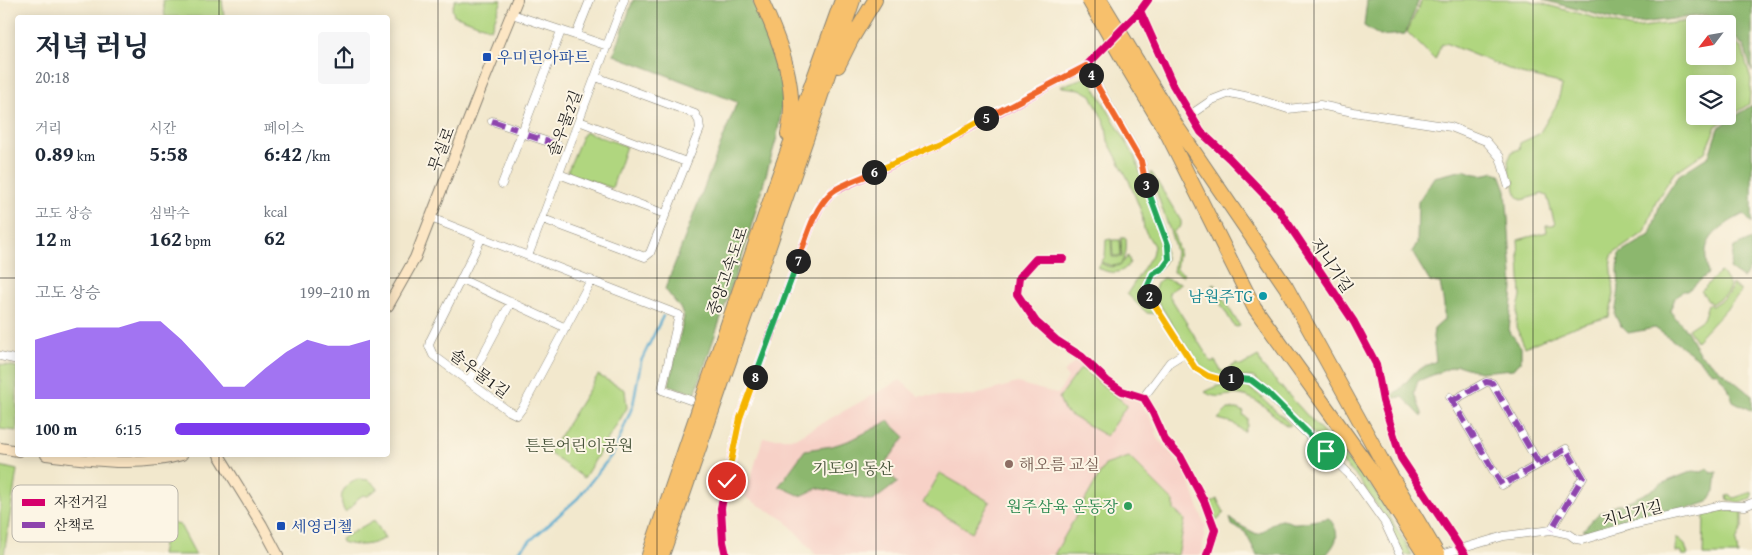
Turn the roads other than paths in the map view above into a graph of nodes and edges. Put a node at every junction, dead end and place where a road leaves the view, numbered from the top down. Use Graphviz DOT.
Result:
graph roads {
  1 [pos="517,0"];
  2 [pos="590,0"];
  3 [pos="624,0"];
  4 [pos="761,0"];
  5 [pos="842,0"];
  6 [pos="853,0"];
  7 [pos="875,0"];
  8 [pos="1089,0"];
  9 [pos="1100,0"];
  10 [pos="1148,0"];
  11 [pos="1140,11"];
  12 [pos="512,14"];
  13 [pos="561,31"];
  14 [pos="576,35"];
  15 [pos="608,46"];
  16 [pos="1132,64"];
  17 [pos="1086,66"];
  18 [pos="596,77"];
  19 [pos="1190,115"];
  20 [pos="813,119"];
  21 [pos="492,121"];
  22 [pos="579,121"];
  23 [pos="516,129"];
  24 [pos="527,135"];
  25 [pos="558,145"];
  26 [pos="686,162"];
  27 [pos="559,174"];
  28 [pos="777,181"];
  29 [pos="502,184"];
  30 [pos="1508,184"];
  31 [pos="665,214"];
  32 [pos="431,218"];
  33 [pos="543,219"];
  34 [pos="481,239"];
  35 [pos="528,256"];
  36 [pos="1063,259"];
  37 [pos="462,279"];
  38 [pos="591,280"];
  39 [pos="390,302"];
  40 [pos="511,302"];
  41 [pos="566,328"];
  42 [pos="1186,352"];
  43 [pos="0,356"];
  44 [pos="15,359"];
  45 [pos="469,381"];
  46 [pos="1144,398"];
  47 [pos="690,400"];
  48 [pos="732,414"];
  49 [pos="740,418"];
  50 [pos="0,448"];
  51 [pos="15,450"];
  52 [pos="63,457"];
  53 [pos="174,457"];
  54 [pos="220,457"];
  55 [pos="1538,464"];
  56 [pos="1752,503"];
  57 [pos="1551,530"];
  58 [pos="1425,547"];
  59 [pos="1464,551"];
  60 [pos="278,555"];
  61 [pos="649,555"];
  62 [pos="662,555"];
  63 [pos="726,555"];
  64 [pos="1207,555"];
  65 [pos="1400,555"];
  66 [pos="1439,555"];
  1 -- 12 [label="street, 무실로"];
  2 -- 14 [label="street"];
  3 -- 15 [label="street, 솔우물2길"];
  4 -- 28 [label="highway"];
  5 -- 28 [label="highway, 중앙고속도로"];
  6 -- 20 [label="highway, 중앙고속도로"];
  7 -- 20 [label="highway"];
  8 -- 16 [label="highway, bridge"];
  9 -- 16 [label="highway, bridge"];
  10 -- 11 [label="street"];
  11 -- 17 [label="street"];
  11 -- 19 [label="street, 지니기길"];
  12 -- 13 [label="street"];
  12 -- 32 [label="street, 무실로"];
  13 -- 14 [label="street"];
  13 -- 29 [label="street"];
  14 -- 15 [label="street"];
  15 -- 18 [label="street, 솔우물2길"];
  16 -- 58 [label="highway"];
  16 -- 58 [label="highway"];
  17 -- 42 [label="street"];
  17 -- 49 [label="street"];
  18 -- 22 [label="street, 솔우물2길"];
  18 -- 26 [label="street"];
  19 -- 30 [label="street"];
  19 -- 59 [label="street, 지니기길"];
  20 -- 62 [label="highway, 중앙고속도로"];
  21 -- 23 [label="street"];
  22 -- 26 [label="street"];
  22 -- 27 [label="street, 솔우물2길"];
  24 -- 25 [label="street"];
  26 -- 31 [label="street"];
  27 -- 31 [label="street"];
  27 -- 33 [label="street, 솔우물2길"];
  28 -- 61 [label="highway, 중앙고속도로"];
  31 -- 33 [label="street"];
  32 -- 34 [label="street"];
  32 -- 39 [label="street, 무실로"];
  33 -- 35 [label="street, 솔우물2길"];
  34 -- 35 [label="street"];
  34 -- 37 [label="street, 솔우물1길"];
  35 -- 38 [label="street"];
  36 -- 46 [label="street"];
  37 -- 40 [label="street"];
  37 -- 45 [label="street, 솔우물1길"];
  38 -- 41 [label="street, 솔우물1길"];
  38 -- 47 [label="street"];
  40 -- 41 [label="street"];
  40 -- 45 [label="street"];
  41 -- 45 [label="street, 솔우물1길"];
  42 -- 46 [label="street"];
  42 -- 65 [label="street"];
  43 -- 44 [label="street"];
  46 -- 64 [label="street"];
  48 -- 49 [label="street"];
  49 -- 63 [label="street"];
  50 -- 51 [label="street"];
  52 -- 53 [label="street"];
  54 -- 60 [label="street"];
  55 -- 55 [label="street"];
  55 -- 57 [label="street"];
  56 -- 57 [label="street, 지니기길"];
  57 -- 59 [label="street, 지니기길"];
  58 -- 66 [label="highway"];
  59 -- 66 [label="street, 지니기길"];
}
